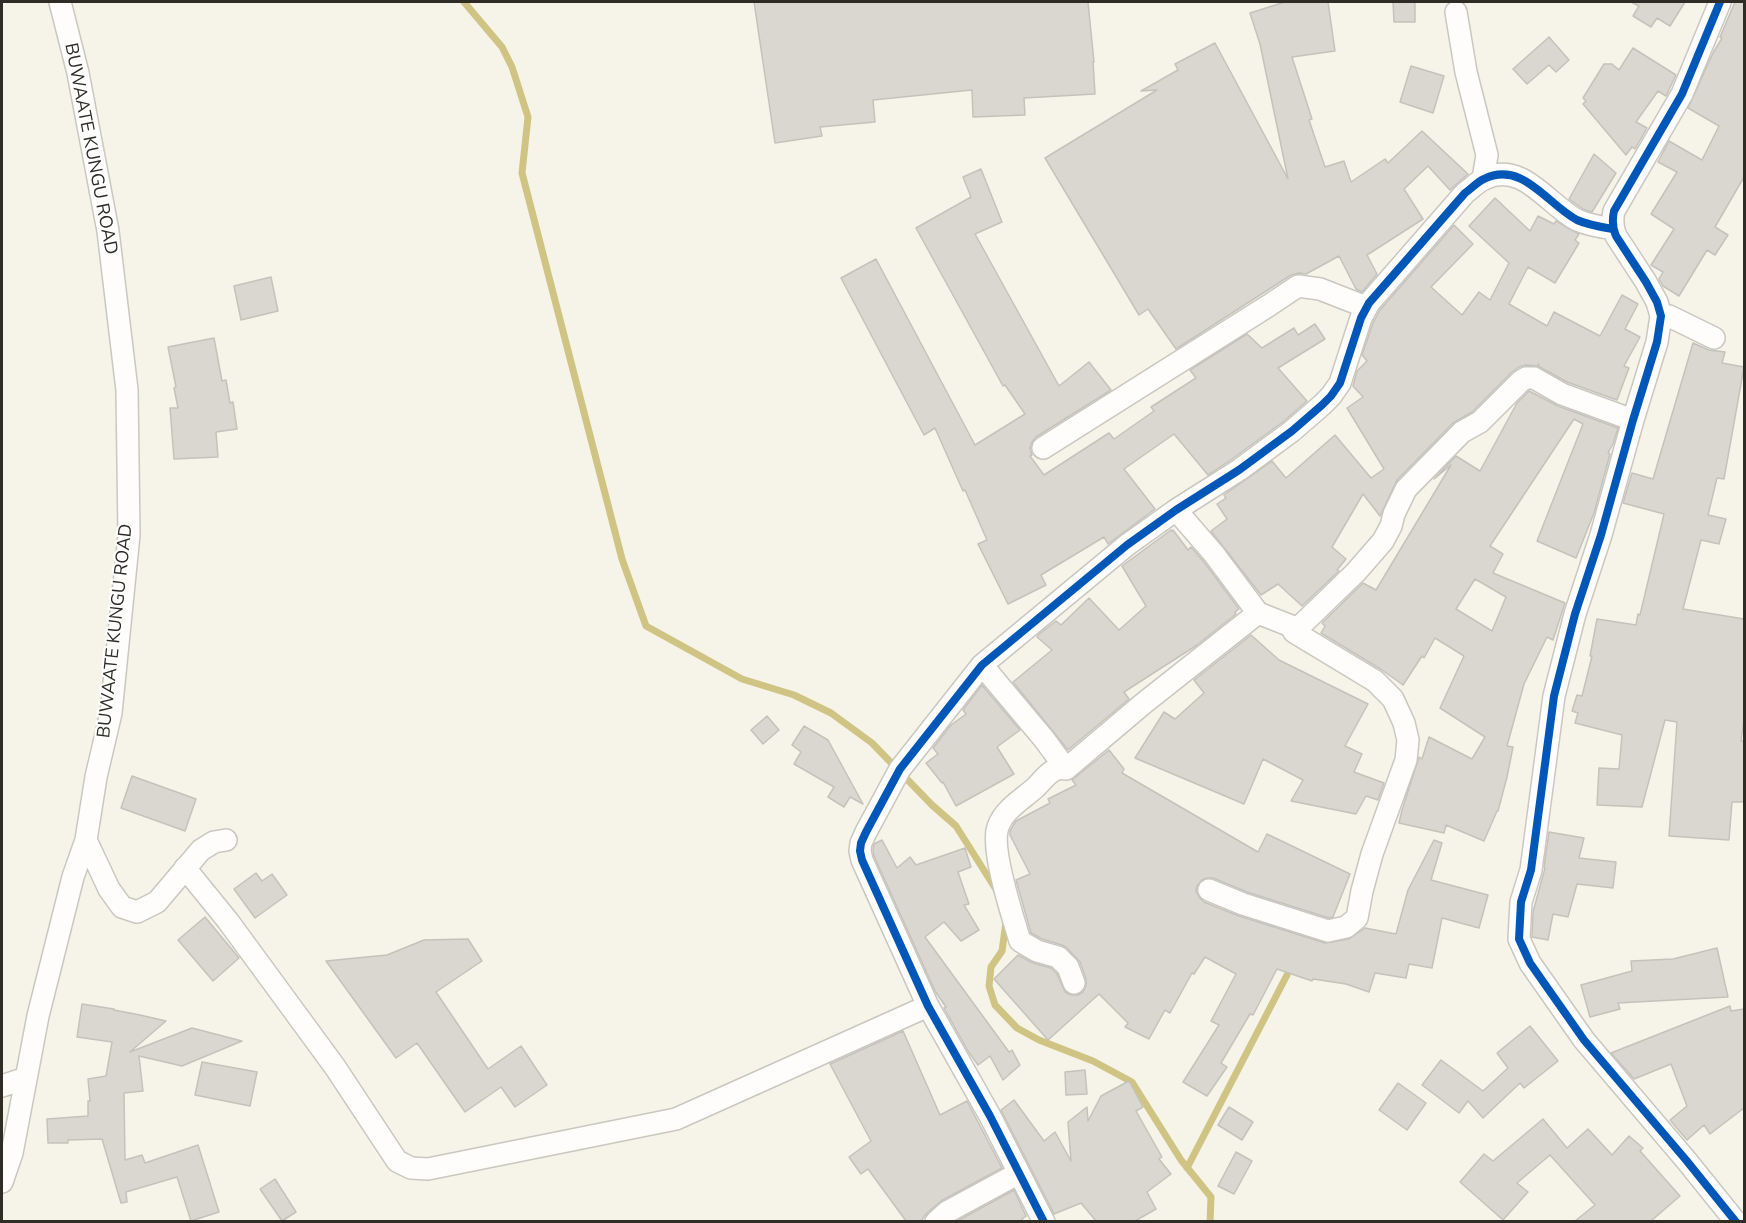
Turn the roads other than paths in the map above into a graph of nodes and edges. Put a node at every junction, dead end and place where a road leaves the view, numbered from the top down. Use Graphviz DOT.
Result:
graph roads {
  1 [pos="60,2"];
  2 [pos="1720,2"];
  3 [pos="1456,12"];
  4 [pos="1483,179"];
  5 [pos="1613,229"];
  6 [pos="1366,307"];
  7 [pos="1661,316"];
  8 [pos="1714,338"];
  9 [pos="1633,420"];
  10 [pos="1043,448"];
  11 [pos="1176,510"];
  12 [pos="1258,613"];
  13 [pos="1294,632"];
  14 [pos="982,665"];
  15 [pos="1066,769"];
  16 [pos="86,840"];
  17 [pos="226,840"];
  18 [pos="185,868"];
  19 [pos="1209,890"];
  20 [pos="1074,983"];
  21 [pos="928,1006"];
  22 [pos="26,1078"];
  23 [pos="2,1086"];
  24 [pos="1019,1173"];
  25 [pos="2,1182"];
  26 [pos="936,1221"];
  27 [pos="1044,1221"];
  28 [pos="1736,1221"];
  1 -- 16 [label="street, BUWAATE KUNGU ROAD"];
  2 -- 5 [label="street"];
  3 -- 4 [label="street"];
  4 -- 5 [label="street"];
  4 -- 6 [label="street"];
  5 -- 7 [label="street"];
  6 -- 10 [label="street"];
  6 -- 11 [label="street"];
  7 -- 8 [label="street"];
  7 -- 9 [label="street"];
  9 -- 13 [label="street"];
  9 -- 28 [label="street"];
  11 -- 12 [label="street"];
  11 -- 14 [label="street"];
  12 -- 13 [label="street"];
  12 -- 15 [label="street"];
  13 -- 19 [label="street"];
  14 -- 15 [label="street"];
  14 -- 21 [label="street"];
  15 -- 20 [label="street"];
  16 -- 18 [label="street"];
  16 -- 22 [label="street, BUWAATE KUNGU ROAD"];
  17 -- 18 [label="street"];
  18 -- 21 [label="street"];
  21 -- 24 [label="street"];
  22 -- 23 [label="street"];
  22 -- 25 [label="street, BUWAATE KUNGU ROAD"];
  24 -- 26 [label="street"];
  24 -- 27 [label="street"];
}
